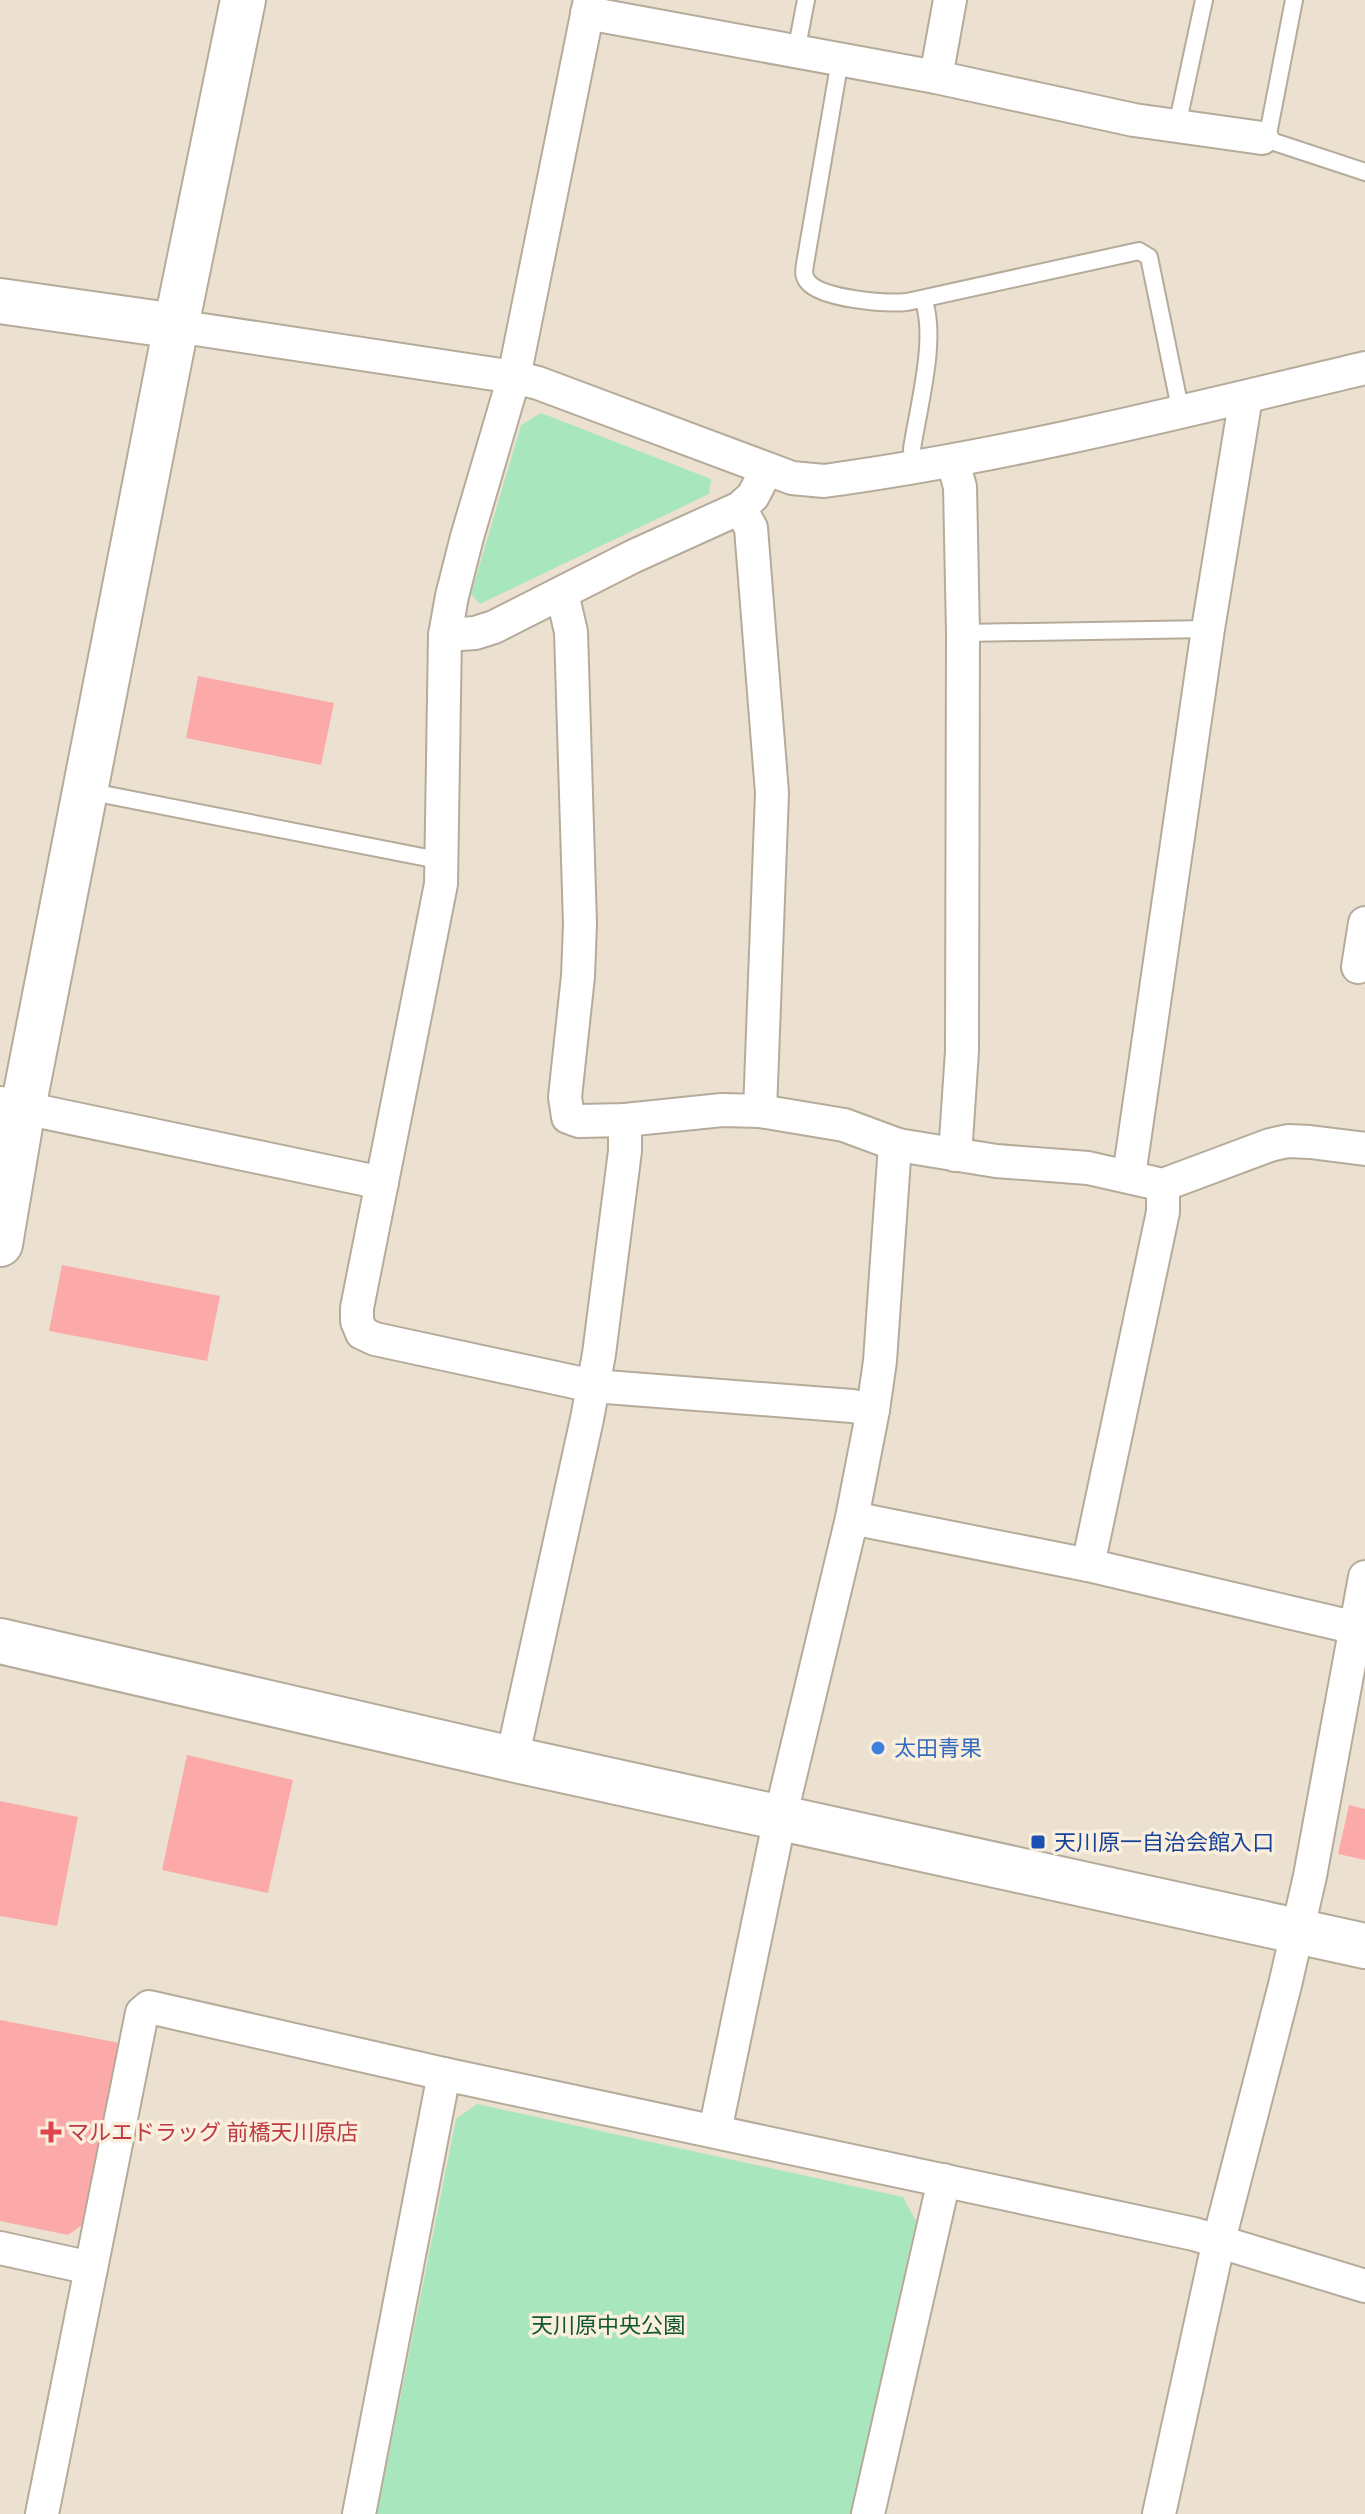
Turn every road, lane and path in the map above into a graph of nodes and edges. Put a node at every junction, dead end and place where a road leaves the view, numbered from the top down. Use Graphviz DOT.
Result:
graph roads {
  1 [pos="243,0"];
  2 [pos="806,0"];
  3 [pos="950,0"];
  4 [pos="1204,0"];
  5 [pos="1294,0"];
  6 [pos="589,7"];
  7 [pos="796,52"];
  8 [pos="840,60"];
  9 [pos="936,77"];
  10 [pos="1177,126"];
  11 [pos="1262,138"];
  12 [pos="1365,172"];
  13 [pos="923,299"];
  14 [pos="0,301"];
  15 [pos="176,326"];
  16 [pos="1365,368"];
  17 [pos="514,377"];
  18 [pos="1246,397"];
  19 [pos="1181,413"];
  20 [pos="953,462"];
  21 [pos="767,469"];
  22 [pos="914,469"];
  23 [pos="740,508"];
  24 [pos="562,593"];
  25 [pos="1208,629"];
  26 [pos="963,633"];
  27 [pos="445,635"];
  28 [pos="85,791"];
  29 [pos="443,861"];
  30 [pos="1365,923"];
  31 [pos="1358,967"];
  32 [pos="12,1106"];
  33 [pos="760,1111"];
  34 [pos="625,1120"];
  35 [pos="898,1145"];
  36 [pos="1365,1149"];
  37 [pos="955,1155"];
  38 [pos="1129,1176"];
  39 [pos="382,1183"];
  40 [pos="1163,1185"];
  41 [pos="0,1244"];
  42 [pos="593,1386"];
  43 [pos="873,1410"];
  44 [pos="852,1518"];
  45 [pos="1088,1565"];
  46 [pos="1365,1577"];
  47 [pos="1360,1628"];
  48 [pos="0,1641"];
  49 [pos="512,1759"];
  50 [pos="780,1818"];
  51 [pos="1298,1930"];
  52 [pos="1365,1946"];
  53 [pos="444,2074"];
  54 [pos="715,2131"];
  55 [pos="944,2180"];
  56 [pos="1219,2240"];
  57 [pos="0,2248"];
  58 [pos="91,2268"];
  59 [pos="1365,2286"];
  60 [pos="42,2514"];
  61 [pos="359,2514"];
  62 [pos="868,2514"];
  63 [pos="1159,2514"];
  1 -- 15 [label="street"];
  2 -- 7 [label="lane"];
  3 -- 9 [label="street"];
  4 -- 10 [label="lane"];
  5 -- 11 [label="lane"];
  6 -- 7 [label="street"];
  6 -- 17 [label="street"];
  7 -- 8 [label="street"];
  8 -- 9 [label="street"];
  8 -- 13 [label="lane"];
  9 -- 10 [label="street"];
  10 -- 11 [label="street"];
  11 -- 12 [label="lane"];
  13 -- 19 [label="lane"];
  13 -- 22 [label="lane"];
  14 -- 15 [label="street"];
  15 -- 17 [label="street"];
  15 -- 28 [label="street"];
  16 -- 18 [label="street"];
  17 -- 21 [label="street"];
  17 -- 27 [label="street"];
  18 -- 19 [label="street"];
  18 -- 25 [label="street"];
  19 -- 20 [label="street"];
  20 -- 22 [label="street"];
  20 -- 26 [label="street"];
  21 -- 22 [label="street"];
  21 -- 23 [label="street"];
  23 -- 24 [label="street"];
  23 -- 33 [label="street"];
  24 -- 27 [label="street"];
  24 -- 34 [label="street"];
  25 -- 26 [label="lane"];
  25 -- 38 [label="street"];
  26 -- 37 [label="street"];
  27 -- 29 [label="street"];
  28 -- 29 [label="lane"];
  28 -- 32 [label="street"];
  29 -- 39 [label="street"];
  30 -- 31 [label="street"];
  32 -- 39 [label="street"];
  32 -- 41 [label="street"];
  33 -- 34 [label="street"];
  33 -- 35 [label="street"];
  34 -- 42 [label="street"];
  35 -- 37 [label="street"];
  35 -- 43 [label="street"];
  36 -- 40 [label="street"];
  37 -- 38 [label="street"];
  38 -- 40 [label="street"];
  39 -- 42 [label="street"];
  40 -- 45 [label="street"];
  42 -- 43 [label="street"];
  42 -- 49 [label="street"];
  43 -- 44 [label="street"];
  44 -- 45 [label="street"];
  44 -- 50 [label="street"];
  45 -- 47 [label="street"];
  46 -- 47 [label="street"];
  47 -- 51 [label="street"];
  48 -- 49 [label="street"];
  49 -- 50 [label="street"];
  50 -- 51 [label="street"];
  50 -- 54 [label="street"];
  51 -- 52 [label="street"];
  51 -- 56 [label="street"];
  53 -- 54 [label="street"];
  53 -- 58 [label="street"];
  53 -- 61 [label="street"];
  54 -- 55 [label="street"];
  55 -- 56 [label="street"];
  55 -- 62 [label="street"];
  56 -- 59 [label="street"];
  56 -- 63 [label="street"];
  57 -- 58 [label="street"];
  58 -- 60 [label="street"];
}
